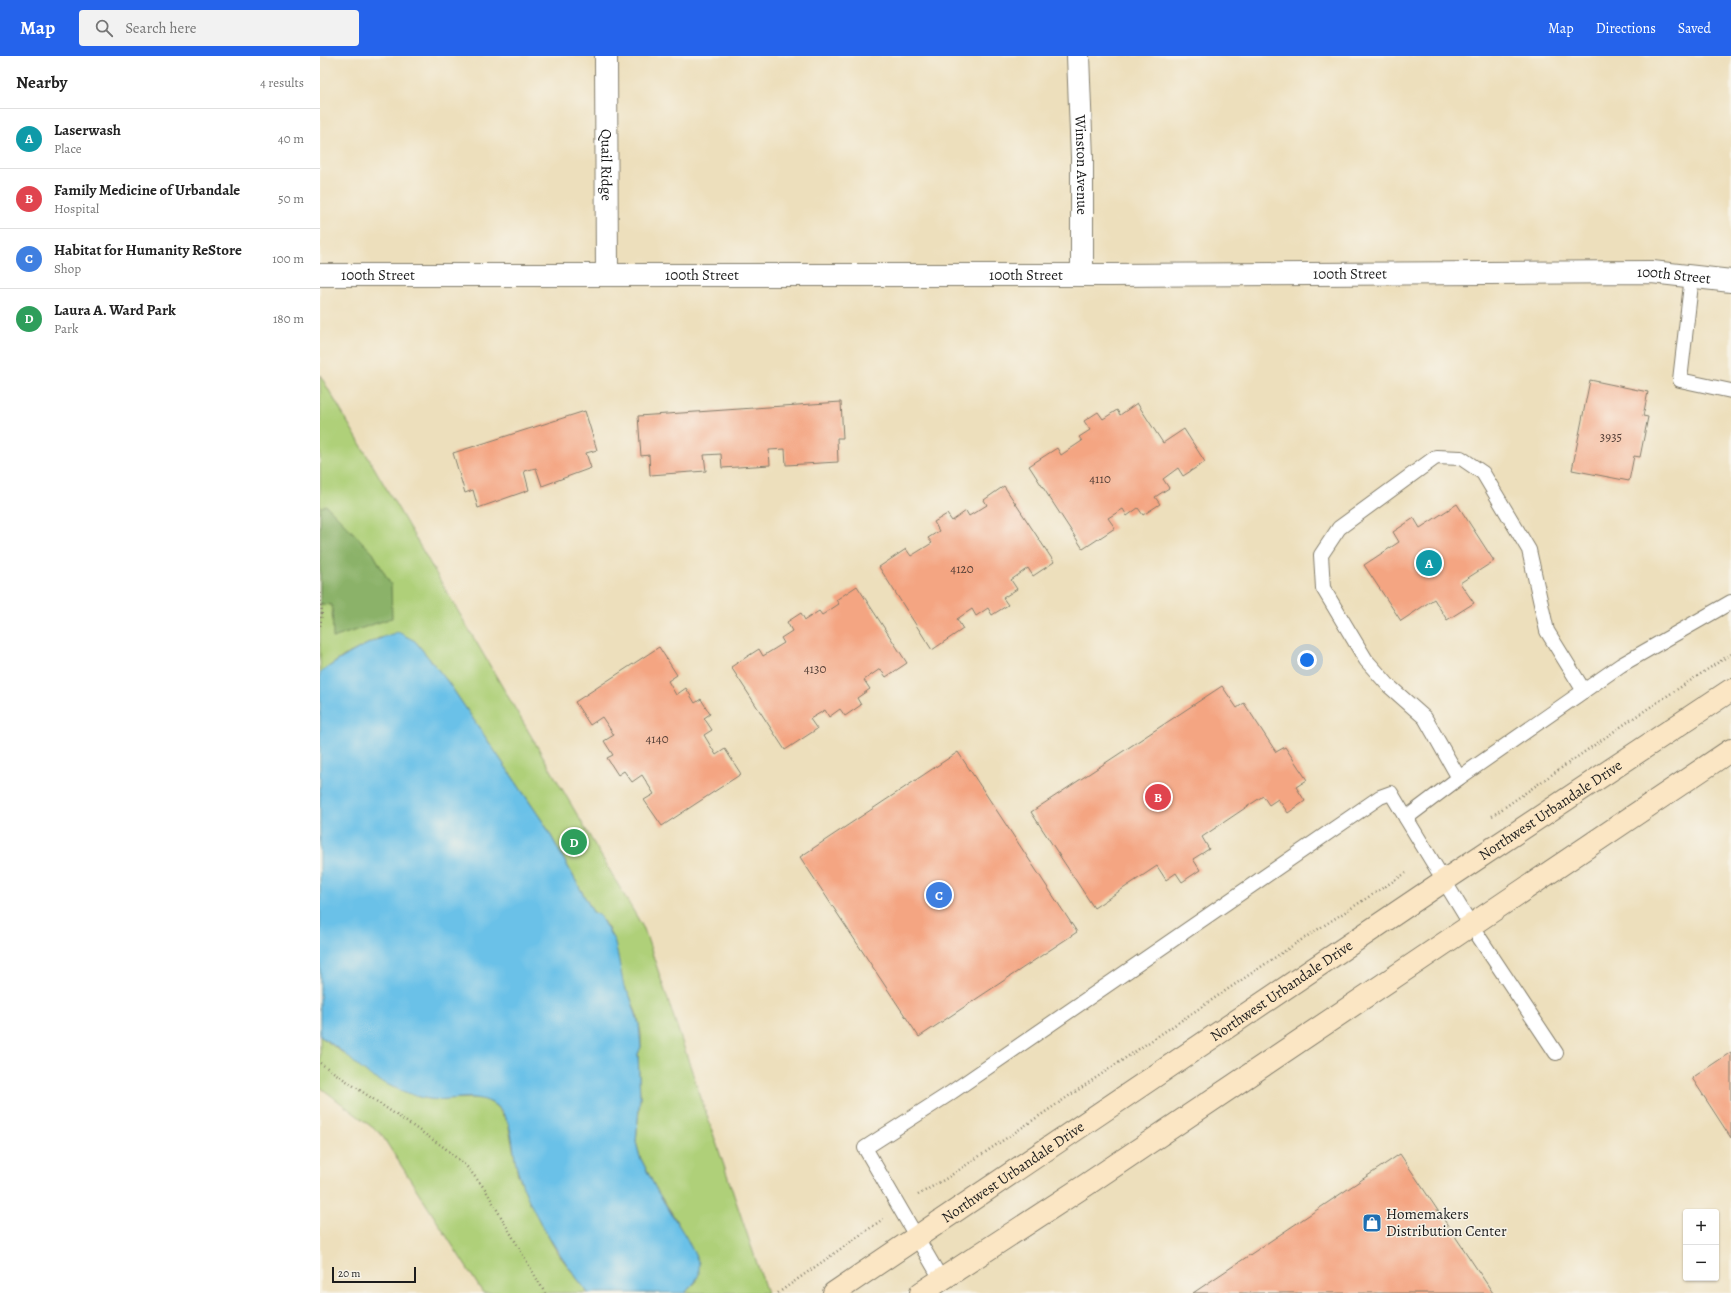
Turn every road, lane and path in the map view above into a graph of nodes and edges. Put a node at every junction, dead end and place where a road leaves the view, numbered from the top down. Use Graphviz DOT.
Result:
graph roads {
  1 [pos="606,56"];
  2 [pos="1078,56"];
  3 [pos="320,275"];
  4 [pos="607,275"];
  5 [pos="1082,275"];
  6 [pos="1692,276"];
  7 [pos="1731,282"];
  8 [pos="1731,391"];
  9 [pos="320,593"];
  10 [pos="1731,602"];
  11 [pos="320,627"];
  12 [pos="1731,654"];
  13 [pos="1731,690"];
  14 [pos="1584,691"];
  15 [pos="1731,750"];
  16 [pos="1460,778"];
  17 [pos="1491,816"];
  18 [pos="1406,818"];
  19 [pos="1431,857"];
  20 [pos="1445,880"];
  21 [pos="1471,925"];
  22 [pos="1556,1053"];
  23 [pos="320,1063"];
  24 [pos="900,1208"];
  25 [pos="917,1237"];
  26 [pos="941,1279"];
  27 [pos="545,1293"];
  28 [pos="778,1293"];
  29 [pos="834,1293"];
  30 [pos="921,1293"];
  1 -- 4 [label="street, Quail Ridge"];
  2 -- 5 [label="street, Winston Avenue"];
  3 -- 4 [label="street, 100th Street"];
  4 -- 5 [label="street, 100th Street"];
  5 -- 6 [label="street, 100th Street"];
  6 -- 7 [label="street, 100th Street"];
  6 -- 8 [label="lane"];
  9 -- 11 [label="path"];
  10 -- 14 [label="lane"];
  12 -- 17 [label="path"];
  13 -- 20 [label="main road, Northwest Urbandale Drive"];
  14 -- 16 [label="lane"];
  14 -- 16 [label="lane"];
  15 -- 21 [label="main road"];
  16 -- 18 [label="lane"];
  18 -- 19 [label="lane"];
  18 -- 24 [label="lane"];
  19 -- 20 [label="lane"];
  19 -- 24 [label="path"];
  20 -- 21 [label="lane"];
  20 -- 25 [label="main road, Northwest Urbandale Drive"];
  21 -- 22 [label="lane"];
  21 -- 26 [label="main road"];
  23 -- 27 [label="path"];
  24 -- 25 [label="lane"];
  24 -- 28 [label="path"];
  25 -- 26 [label="lane"];
  25 -- 29 [label="main road, Northwest Urbandale Drive"];
  26 -- 30 [label="main road"];
}
